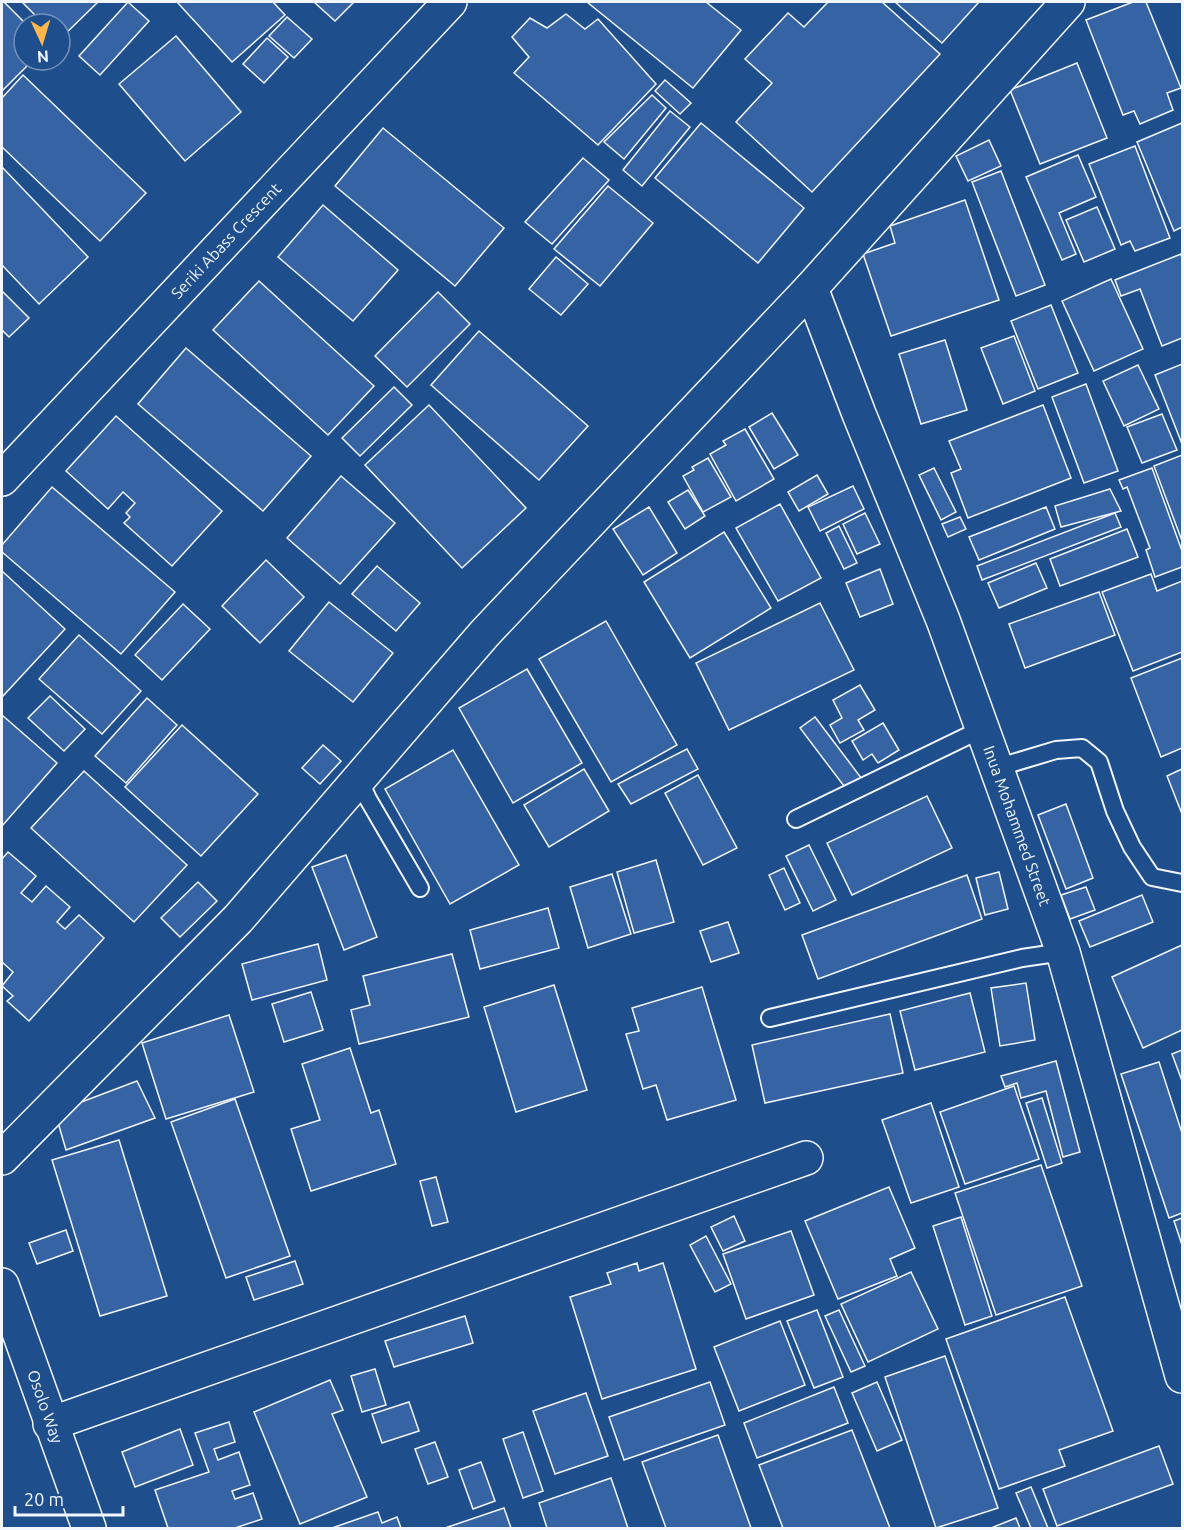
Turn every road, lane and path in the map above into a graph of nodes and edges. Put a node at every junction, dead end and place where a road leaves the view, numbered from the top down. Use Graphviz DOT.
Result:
graph roads {
  1 [pos="450,2"];
  2 [pos="1068,2"];
  3 [pos="811,288"];
  4 [pos="2,479"];
  5 [pos="982,729"];
  6 [pos="996,768"];
  7 [pos="359,779"];
  8 [pos="796,819"];
  9 [pos="1182,883"];
  10 [pos="420,888"];
  11 [pos="1063,952"];
  12 [pos="770,1018"];
  13 [pos="2,1158"];
  14 [pos="806,1158"];
  15 [pos="2,1285"];
  16 [pos="1182,1376"];
  17 [pos="50,1424"];
  18 [pos="89,1528"];
  1 -- 4 [label="street, Seriki Abass Crescent"];
  2 -- 3 [label="street"];
  3 -- 5 [label="street, Inua Mohammed Street"];
  3 -- 7 [label="street"];
  5 -- 6 [label="street, Inua Mohammed Street"];
  5 -- 8 [label="lane"];
  6 -- 9 [label="lane"];
  6 -- 11 [label="street, Inua Mohammed Street"];
  7 -- 10 [label="lane"];
  7 -- 13 [label="street"];
  11 -- 12 [label="lane"];
  11 -- 16 [label="street, Inua Mohammed Street"];
  14 -- 17 [label="street"];
  15 -- 17 [label="street, Osolo Way"];
  17 -- 18 [label="street, Osolo Way"];
}
